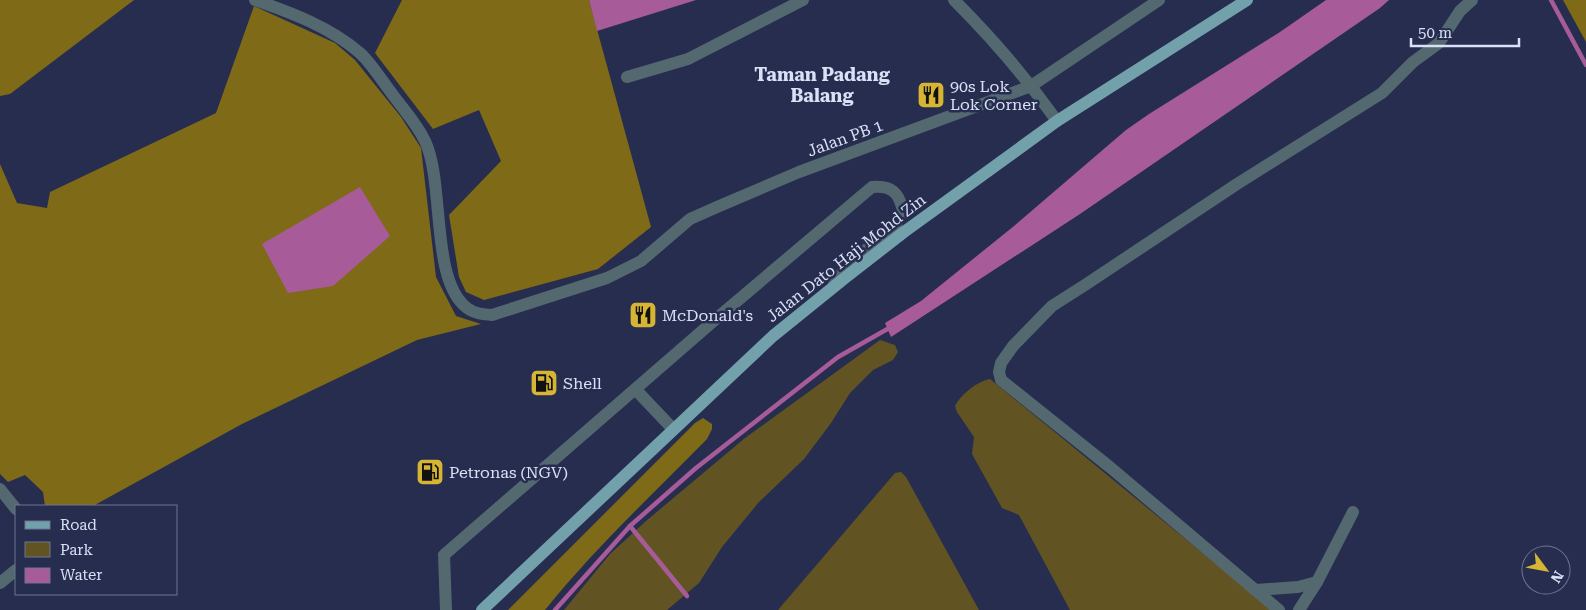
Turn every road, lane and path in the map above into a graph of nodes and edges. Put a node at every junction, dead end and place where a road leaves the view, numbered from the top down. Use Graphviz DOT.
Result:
graph roads {
  1 [pos="255,0"];
  2 [pos="803,0"];
  3 [pos="954,0"];
  4 [pos="1159,0"];
  5 [pos="1247,0"];
  6 [pos="1472,0"];
  7 [pos="627,77"];
  8 [pos="1031,86"];
  9 [pos="1057,122"];
  10 [pos="827,293"];
  11 [pos="636,390"];
  12 [pos="674,429"];
  13 [pos="0,490"];
  14 [pos="15,508"];
  15 [pos="1353,512"];
  16 [pos="15,571"];
  17 [pos="1317,582"];
  18 [pos="0,583"];
  19 [pos="1256,590"];
  20 [pos="446,610"];
  21 [pos="482,610"];
  22 [pos="1280,610"];
  23 [pos="1299,610"];
  1 -- 8 [label="street, Jalan PB 1"];
  2 -- 7 [label="street"];
  3 -- 8 [label="street"];
  4 -- 8 [label="street, Jalan PB 1"];
  5 -- 9 [label="main road, Jalan Dato Haji Mohd Zin"];
  6 -- 19 [label="street"];
  8 -- 9 [label="street"];
  9 -- 10 [label="main road, Jalan Dato Haji Mohd Zin"];
  10 -- 11 [label="street"];
  10 -- 12 [label="main road, Jalan Dato Haji Mohd Zin"];
  11 -- 12 [label="street"];
  11 -- 20 [label="street"];
  12 -- 21 [label="main road, Jalan Dato Haji Mohd Zin"];
  13 -- 14 [label="street"];
  15 -- 17 [label="street"];
  16 -- 18 [label="street"];
  17 -- 19 [label="street"];
  17 -- 23 [label="street"];
  19 -- 22 [label="street"];
}
